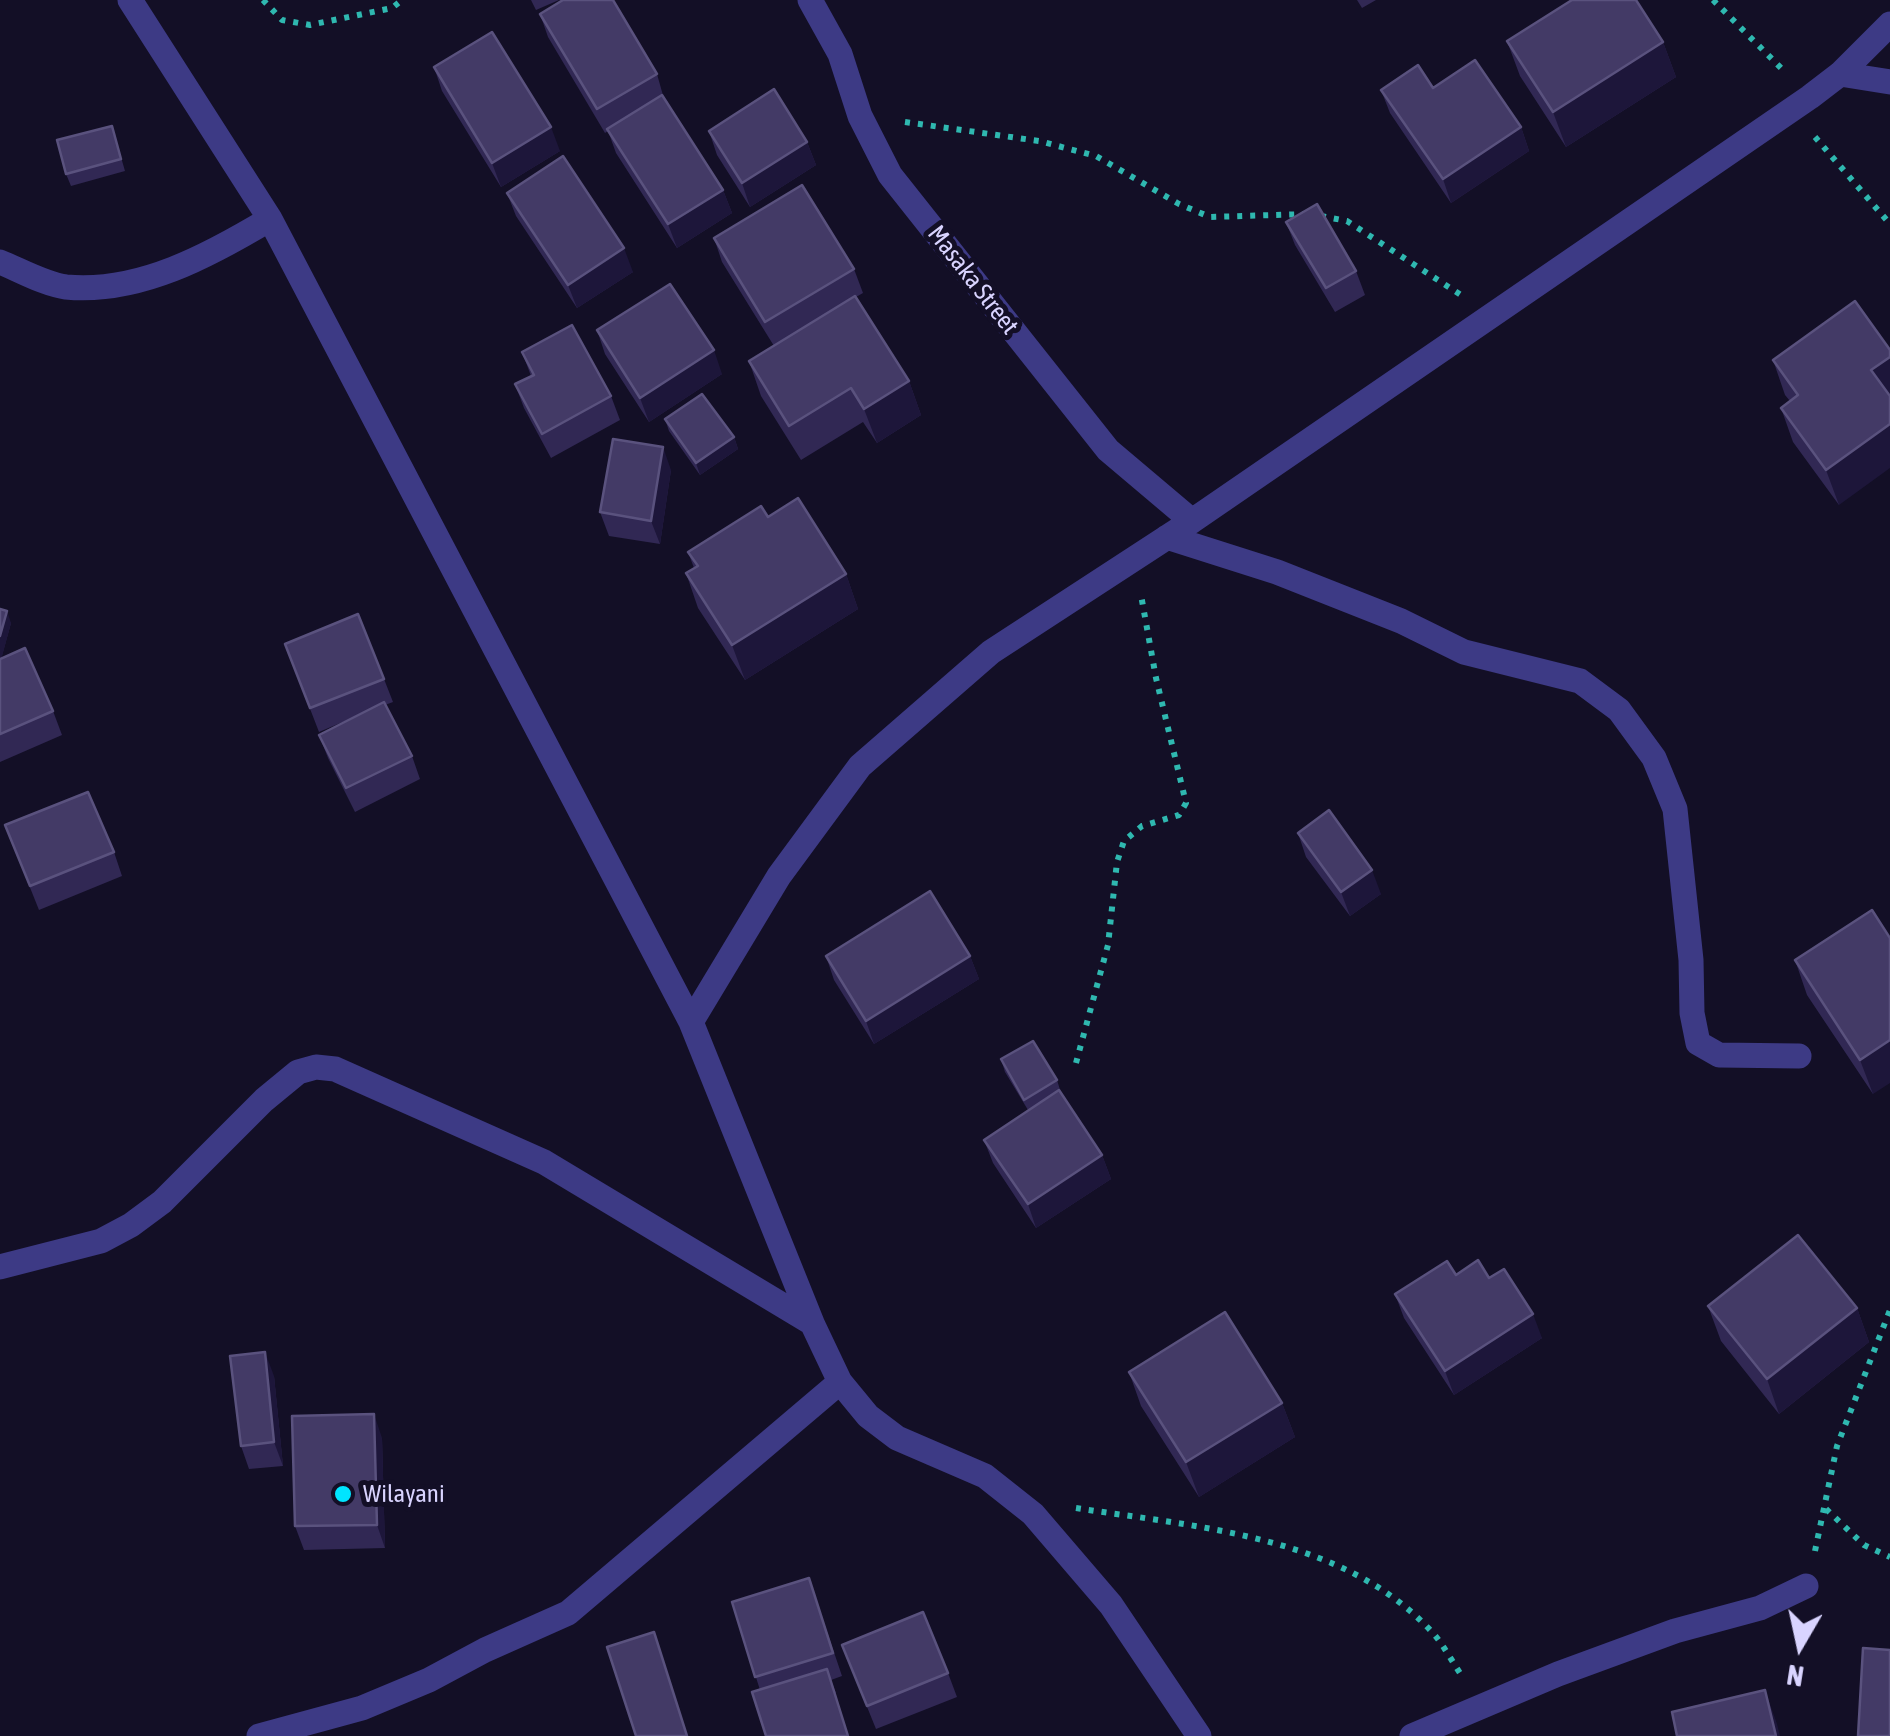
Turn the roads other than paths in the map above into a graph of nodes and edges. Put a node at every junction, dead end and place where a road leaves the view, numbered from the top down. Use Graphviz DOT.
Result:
graph roads {
  1 [pos="130,0"];
  2 [pos="810,0"];
  3 [pos="1890,24"];
  4 [pos="1840,74"];
  5 [pos="1890,82"];
  6 [pos="270,220"];
  7 [pos="0,262"];
  8 [pos="1192,520"];
  9 [pos="1167,538"];
  10 [pos="691,1022"];
  11 [pos="1798,1056"];
  12 [pos="0,1267"];
  13 [pos="812,1323"];
  14 [pos="840,1382"];
  15 [pos="1806,1586"];
  16 [pos="259,1736"];
  17 [pos="1199,1736"];
  18 [pos="1412,1736"];
  1 -- 6 [label="street"];
  2 -- 8 [label="street, Masaka Street"];
  3 -- 4 [label="street"];
  4 -- 5 [label="street"];
  4 -- 8 [label="street"];
  6 -- 7 [label="street"];
  6 -- 10 [label="street"];
  8 -- 9 [label="street"];
  9 -- 10 [label="street"];
  9 -- 11 [label="street"];
  10 -- 13 [label="street"];
  12 -- 13 [label="street"];
  13 -- 14 [label="street"];
  14 -- 16 [label="street"];
  14 -- 17 [label="street"];
  15 -- 18 [label="street"];
}
